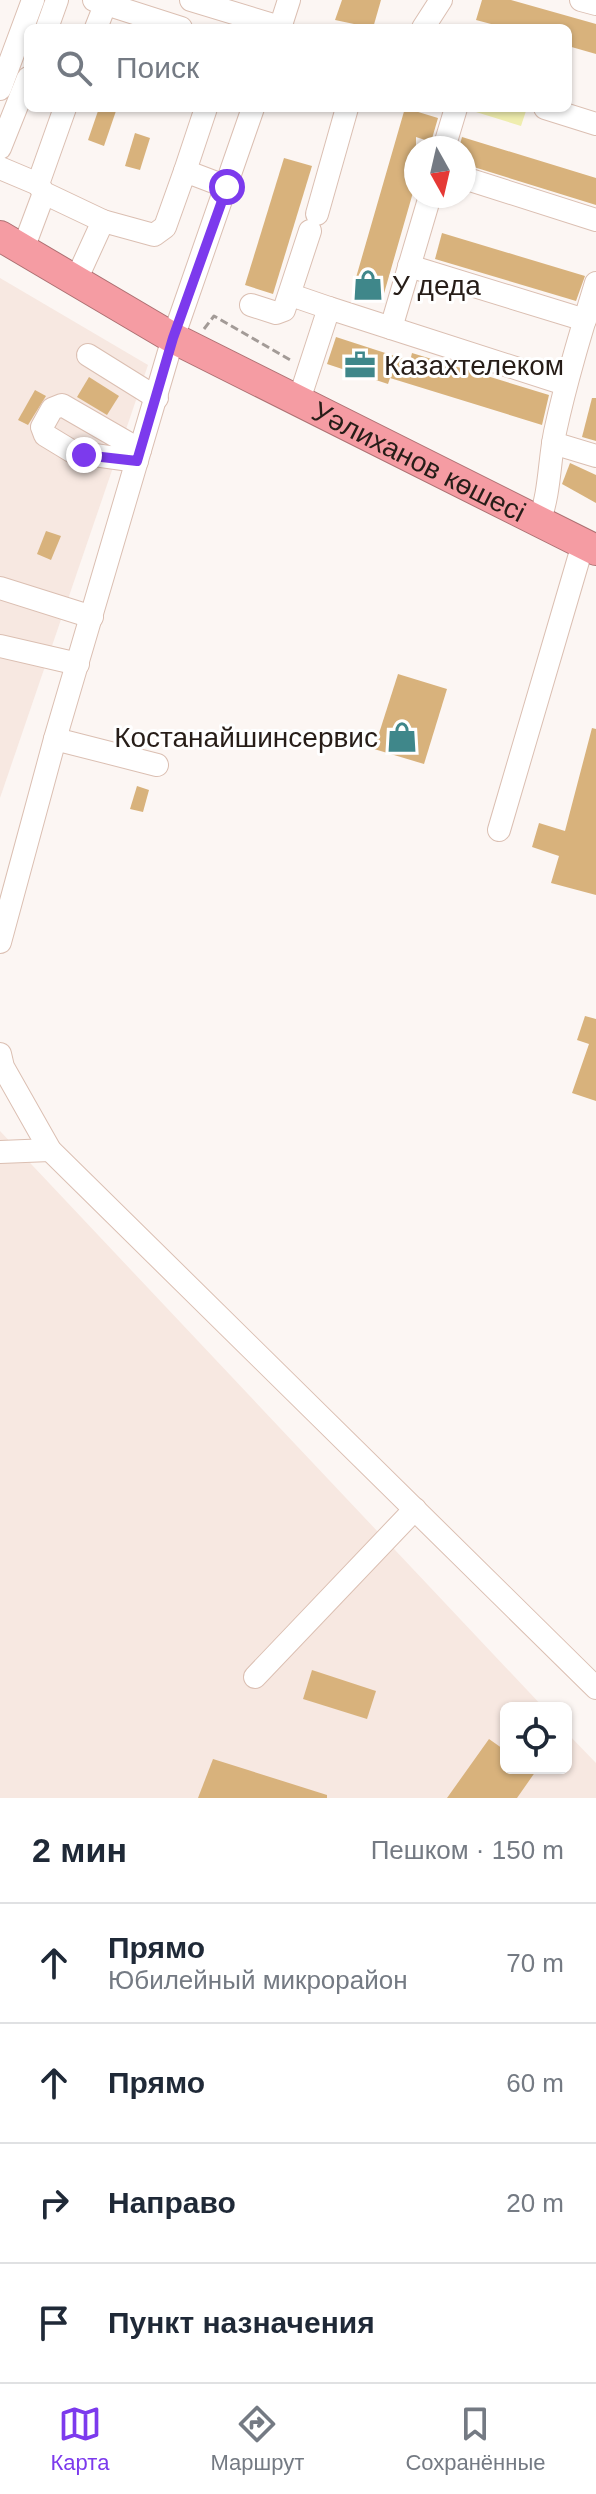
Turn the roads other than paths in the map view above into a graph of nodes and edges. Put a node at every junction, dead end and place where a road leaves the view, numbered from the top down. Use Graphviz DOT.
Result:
graph roads {
  1 [pos="33,0"];
  2 [pos="57,0"];
  3 [pos="191,0"];
  4 [pos="289,0"];
  5 [pos="441,0"];
  6 [pos="581,0"];
  7 [pos="103,1"];
  8 [pos="596,4"];
  9 [pos="239,14"];
  10 [pos="24,24"];
  11 [pos="24,24"];
  12 [pos="48,24"];
  13 [pos="97,24"];
  14 [pos="169,24"];
  15 [pos="269,24"];
  16 [pos="282,24"];
  17 [pos="426,24"];
  18 [pos="24,88"];
  19 [pos="0,89"];
  20 [pos="64,112"];
  21 [pos="205,112"];
  22 [pos="252,112"];
  23 [pos="346,112"];
  24 [pos="455,112"];
  25 [pos="558,112"];
  26 [pos="596,124"];
  27 [pos="448,136"];
  28 [pos="0,148"];
  29 [pos="0,168"];
  30 [pos="185,171"];
  31 [pos="476,182"];
  32 [pos="227,187"];
  33 [pos="41,188"];
  34 [pos="426,208"];
  35 [pos="596,220"];
  36 [pos="103,221"];
  37 [pos="11,242"];
  38 [pos="409,266"];
  39 [pos="76,280"];
  40 [pos="596,283"];
  41 [pos="291,295"];
  42 [pos="251,305"];
  43 [pos="329,308"];
  44 [pos="585,320"];
  45 [pos="391,328"];
  46 [pos="173,338"];
  47 [pos="88,355"];
  48 [pos="565,384"];
  49 [pos="157,398"];
  50 [pos="299,400"];
  51 [pos="553,443"];
  52 [pos="596,456"];
  53 [pos="539,522"];
  54 [pos="590,547"];
  55 [pos="0,588"];
  56 [pos="92,617"];
  57 [pos="0,646"];
  58 [pos="78,664"];
  59 [pos="55,739"];
  60 [pos="157,765"];
  61 [pos="499,830"];
  62 [pos="0,942"];
  63 [pos="0,1054"];
  64 [pos="50,1150"];
  65 [pos="0,1152"];
  66 [pos="415,1509"];
  67 [pos="255,1677"];
  68 [pos="596,1688"];
  1 -- 11 [label="street"];
  2 -- 12 [label="street"];
  3 -- 9 [label="street"];
  4 -- 16 [label="street"];
  5 -- 17 [label="street"];
  6 -- 8 [label="street"];
  7 -- 13 [label="street"];
  7 -- 14 [label="street"];
  9 -- 15 [label="street"];
  10 -- 19 [label="street"];
  18 -- 28 [label="street"];
  20 -- 33 [label="street"];
  21 -- 30 [label="street"];
  22 -- 32 [label="street"];
  23 -- 41 [label="street"];
  24 -- 27 [label="street"];
  25 -- 26 [label="street"];
  29 -- 33 [label="street"];
  30 -- 32 [label="street"];
  30 -- 36 [label="street"];
  31 -- 35 [label="street"];
  32 -- 46 [label="street"];
  33 -- 36 [label="street"];
  33 -- 37 [label="street"];
  34 -- 38 [label="street"];
  36 -- 39 [label="street"];
  37 -- 39 [label="highway, Уәлиханов көшесі"];
  38 -- 44 [label="street"];
  38 -- 45 [label="street"];
  39 -- 46 [label="highway, Уәлиханов көшесі"];
  40 -- 44 [label="street"];
  41 -- 42 [label="street"];
  41 -- 43 [label="street"];
  43 -- 45 [label="street"];
  43 -- 50 [label="street"];
  44 -- 48 [label="street"];
  45 -- 48 [label="street"];
  46 -- 49 [label="street"];
  46 -- 50 [label="highway, Уәлиханов көшесі"];
  47 -- 49 [label="street"];
  48 -- 51 [label="street"];
  49 -- 56 [label="street"];
  50 -- 53 [label="highway, Уәлиханов көшесі"];
  51 -- 52 [label="street"];
  51 -- 53 [label="street"];
  53 -- 54 [label="highway, Уәлиханов көшесі"];
  54 -- 61 [label="street"];
  55 -- 56 [label="street"];
  56 -- 58 [label="street"];
  57 -- 58 [label="street"];
  58 -- 59 [label="street"];
  59 -- 60 [label="street"];
  59 -- 62 [label="street"];
  63 -- 64 [label="street"];
  64 -- 65 [label="street"];
  64 -- 66 [label="street"];
  66 -- 67 [label="street"];
  66 -- 68 [label="street"];
}
